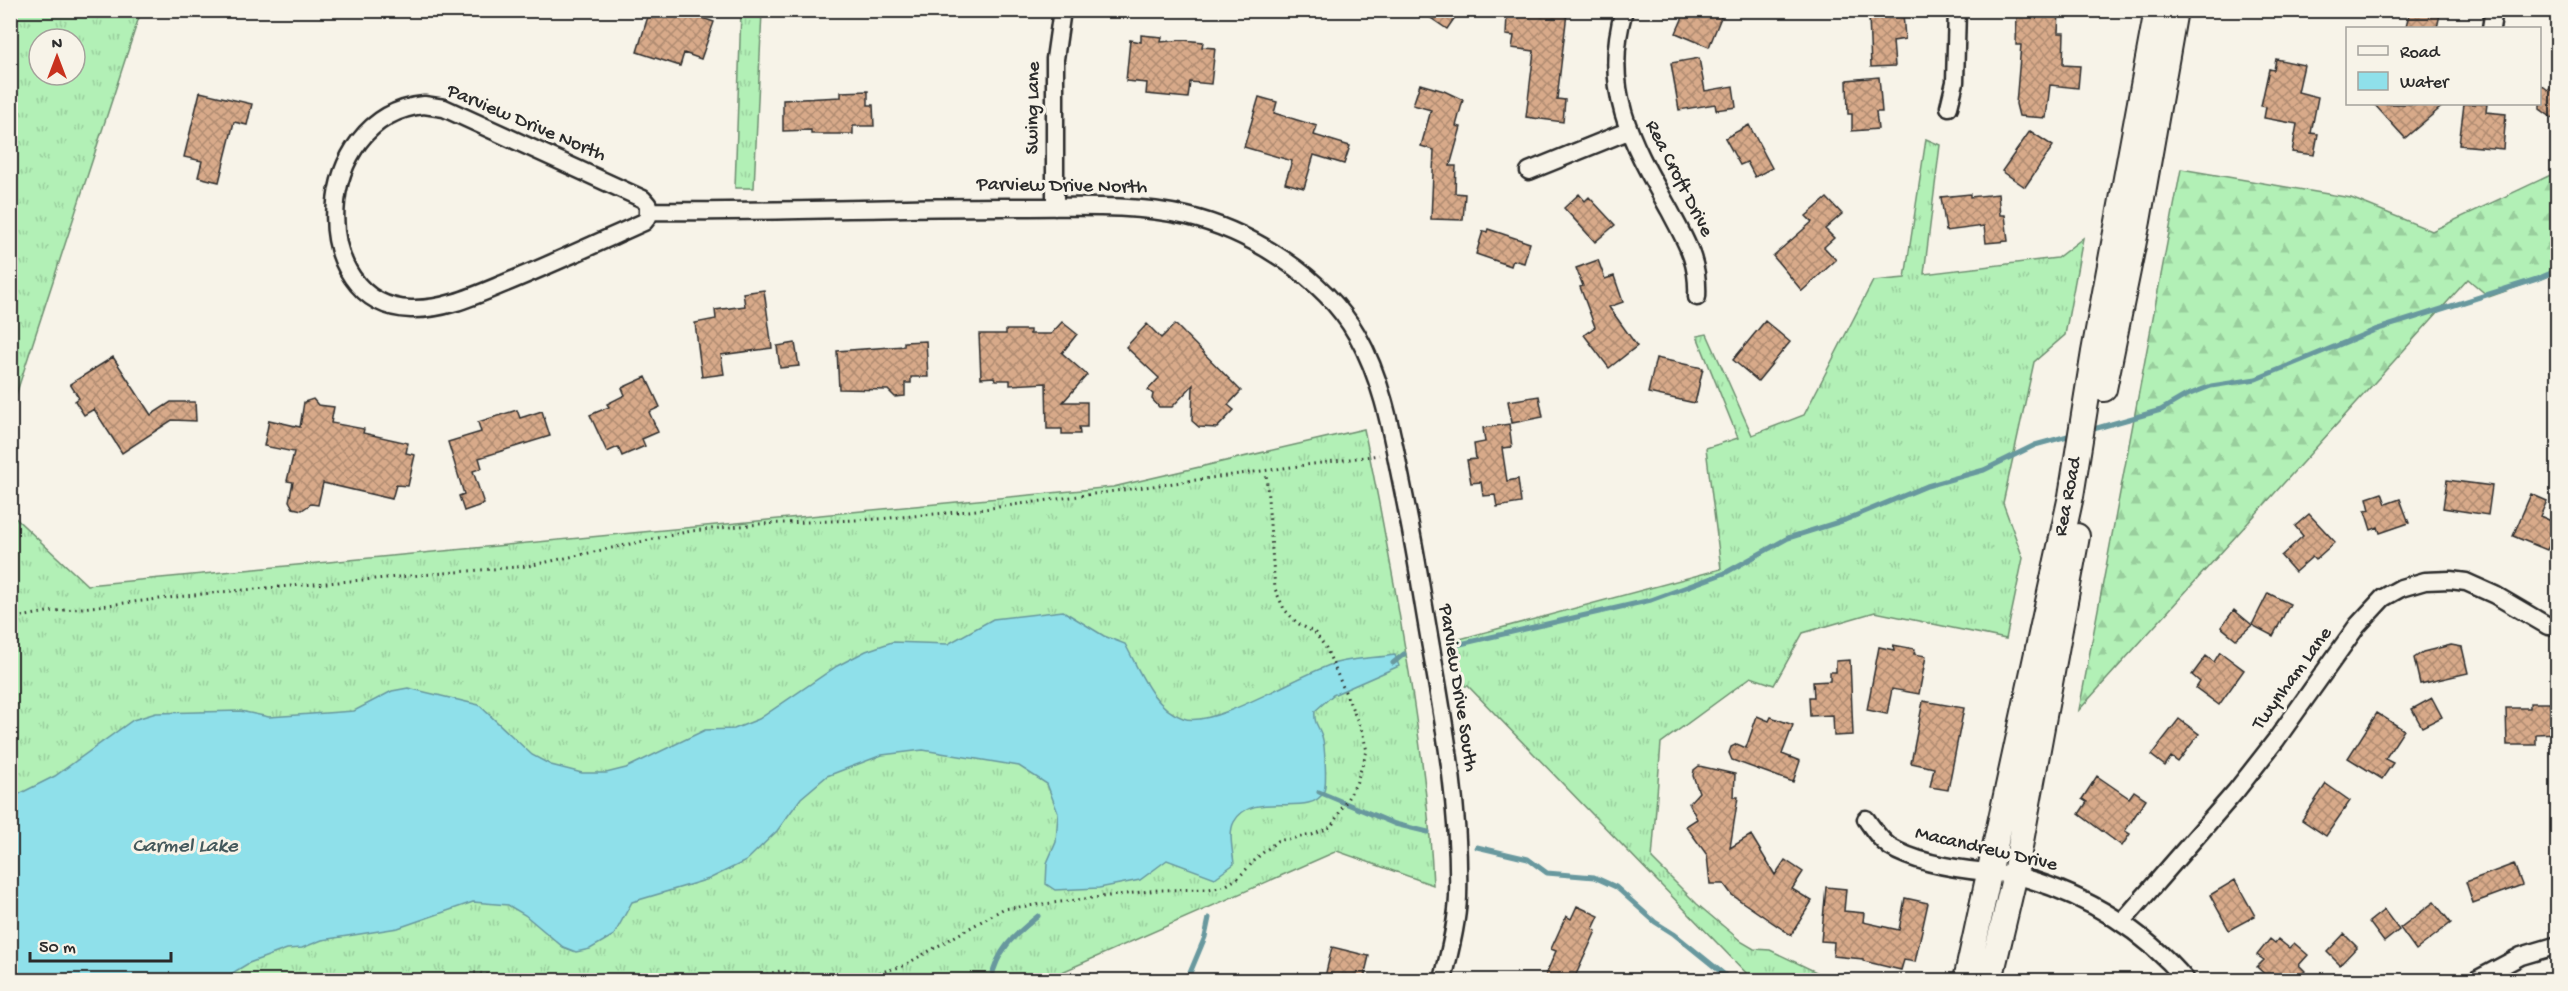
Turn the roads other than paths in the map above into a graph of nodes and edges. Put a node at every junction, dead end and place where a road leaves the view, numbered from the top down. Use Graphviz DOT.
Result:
graph roads {
  1 [pos="1062,10"];
  2 [pos="1624,10"];
  3 [pos="1957,10"];
  4 [pos="2157,10"];
  5 [pos="2175,10"];
  6 [pos="2494,10"];
  7 [pos="2491,27"];
  8 [pos="1949,107"];
  9 [pos="1628,131"];
  10 [pos="1529,171"];
  11 [pos="1055,207"];
  12 [pos="649,208"];
  13 [pos="1697,297"];
  14 [pos="2103,350"];
  15 [pos="1383,404"];
  16 [pos="2078,495"];
  17 [pos="2548,626"];
  18 [pos="1866,819"];
  19 [pos="1988,873"];
  20 [pos="2015,874"];
  21 [pos="2122,921"];
  22 [pos="2558,945"];
  23 [pos="1443,981"];
  24 [pos="1966,981"];
  25 [pos="1990,981"];
  26 [pos="2186,981"];
  27 [pos="2476,981"];
  1 -- 11 [label="street, Swing Lane"];
  2 -- 9 [label="street, Rea Croft Drive"];
  3 -- 8 [label="street"];
  4 -- 14 [label="main road, Rea Road"];
  5 -- 14 [label="main road, Rea Road"];
  6 -- 7 [label="street"];
  9 -- 10 [label="street"];
  9 -- 13 [label="street, Rea Croft Drive"];
  11 -- 12 [label="street, Parview Drive North"];
  11 -- 15 [label="street, Parview Drive North"];
  12 -- 12 [label="street, Parview Drive North"];
  14 -- 16 [label="main road, Rea Road"];
  15 -- 23 [label="street, Parview Drive South"];
  16 -- 19 [label="main road, Rea Road"];
  16 -- 20 [label="main road, Rea Road"];
  17 -- 21 [label="street, Twynham Lane"];
  18 -- 19 [label="street, Macandrew Drive"];
  19 -- 20 [label="street, Macandrew Drive"];
  19 -- 24 [label="main road, Rea Road"];
  20 -- 21 [label="street, Macandrew Drive"];
  20 -- 25 [label="main road, Rea Road"];
  21 -- 26 [label="street, Macandrew Drive"];
  22 -- 27 [label="street"];
}
